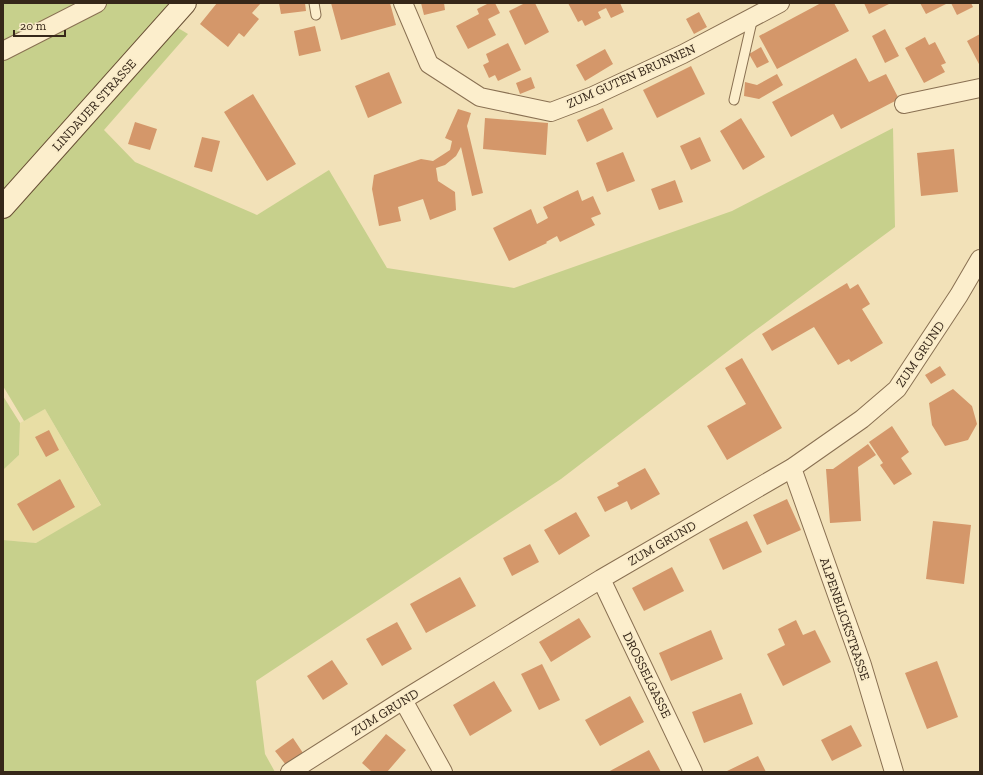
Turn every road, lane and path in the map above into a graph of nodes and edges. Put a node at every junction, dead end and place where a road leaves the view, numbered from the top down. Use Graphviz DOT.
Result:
graph roads {
  1 [pos="97,3"];
  2 [pos="185,3"];
  3 [pos="314,3"];
  4 [pos="404,3"];
  5 [pos="780,3"];
  6 [pos="316,15"];
  7 [pos="753,17"];
  8 [pos="3,51"];
  9 [pos="980,88"];
  10 [pos="734,100"];
  11 [pos="904,104"];
  12 [pos="3,207"];
  13 [pos="980,259"];
  14 [pos="792,468"];
  15 [pos="601,579"];
  16 [pos="403,700"];
  17 [pos="290,772"];
  18 [pos="444,772"];
  19 [pos="693,772"];
  20 [pos="894,772"];
  1 -- 8 [label="street"];
  2 -- 12 [label="main road, LINDAUER STRASSE"];
  3 -- 6 [label="lane"];
  4 -- 7 [label="street, ZUM GUTEN BRUNNEN"];
  5 -- 7 [label="street, ZUM GUTEN BRUNNEN"];
  7 -- 10 [label="lane"];
  9 -- 11 [label="street"];
  13 -- 14 [label="street, ZUM GRUND"];
  14 -- 15 [label="street, ZUM GRUND"];
  14 -- 20 [label="street, ALPENBLICKSTRASSE"];
  15 -- 16 [label="street, ZUM GRUND"];
  15 -- 19 [label="street, DROSSELGASSE"];
  16 -- 17 [label="street, ZUM GRUND"];
  16 -- 18 [label="street"];
}
